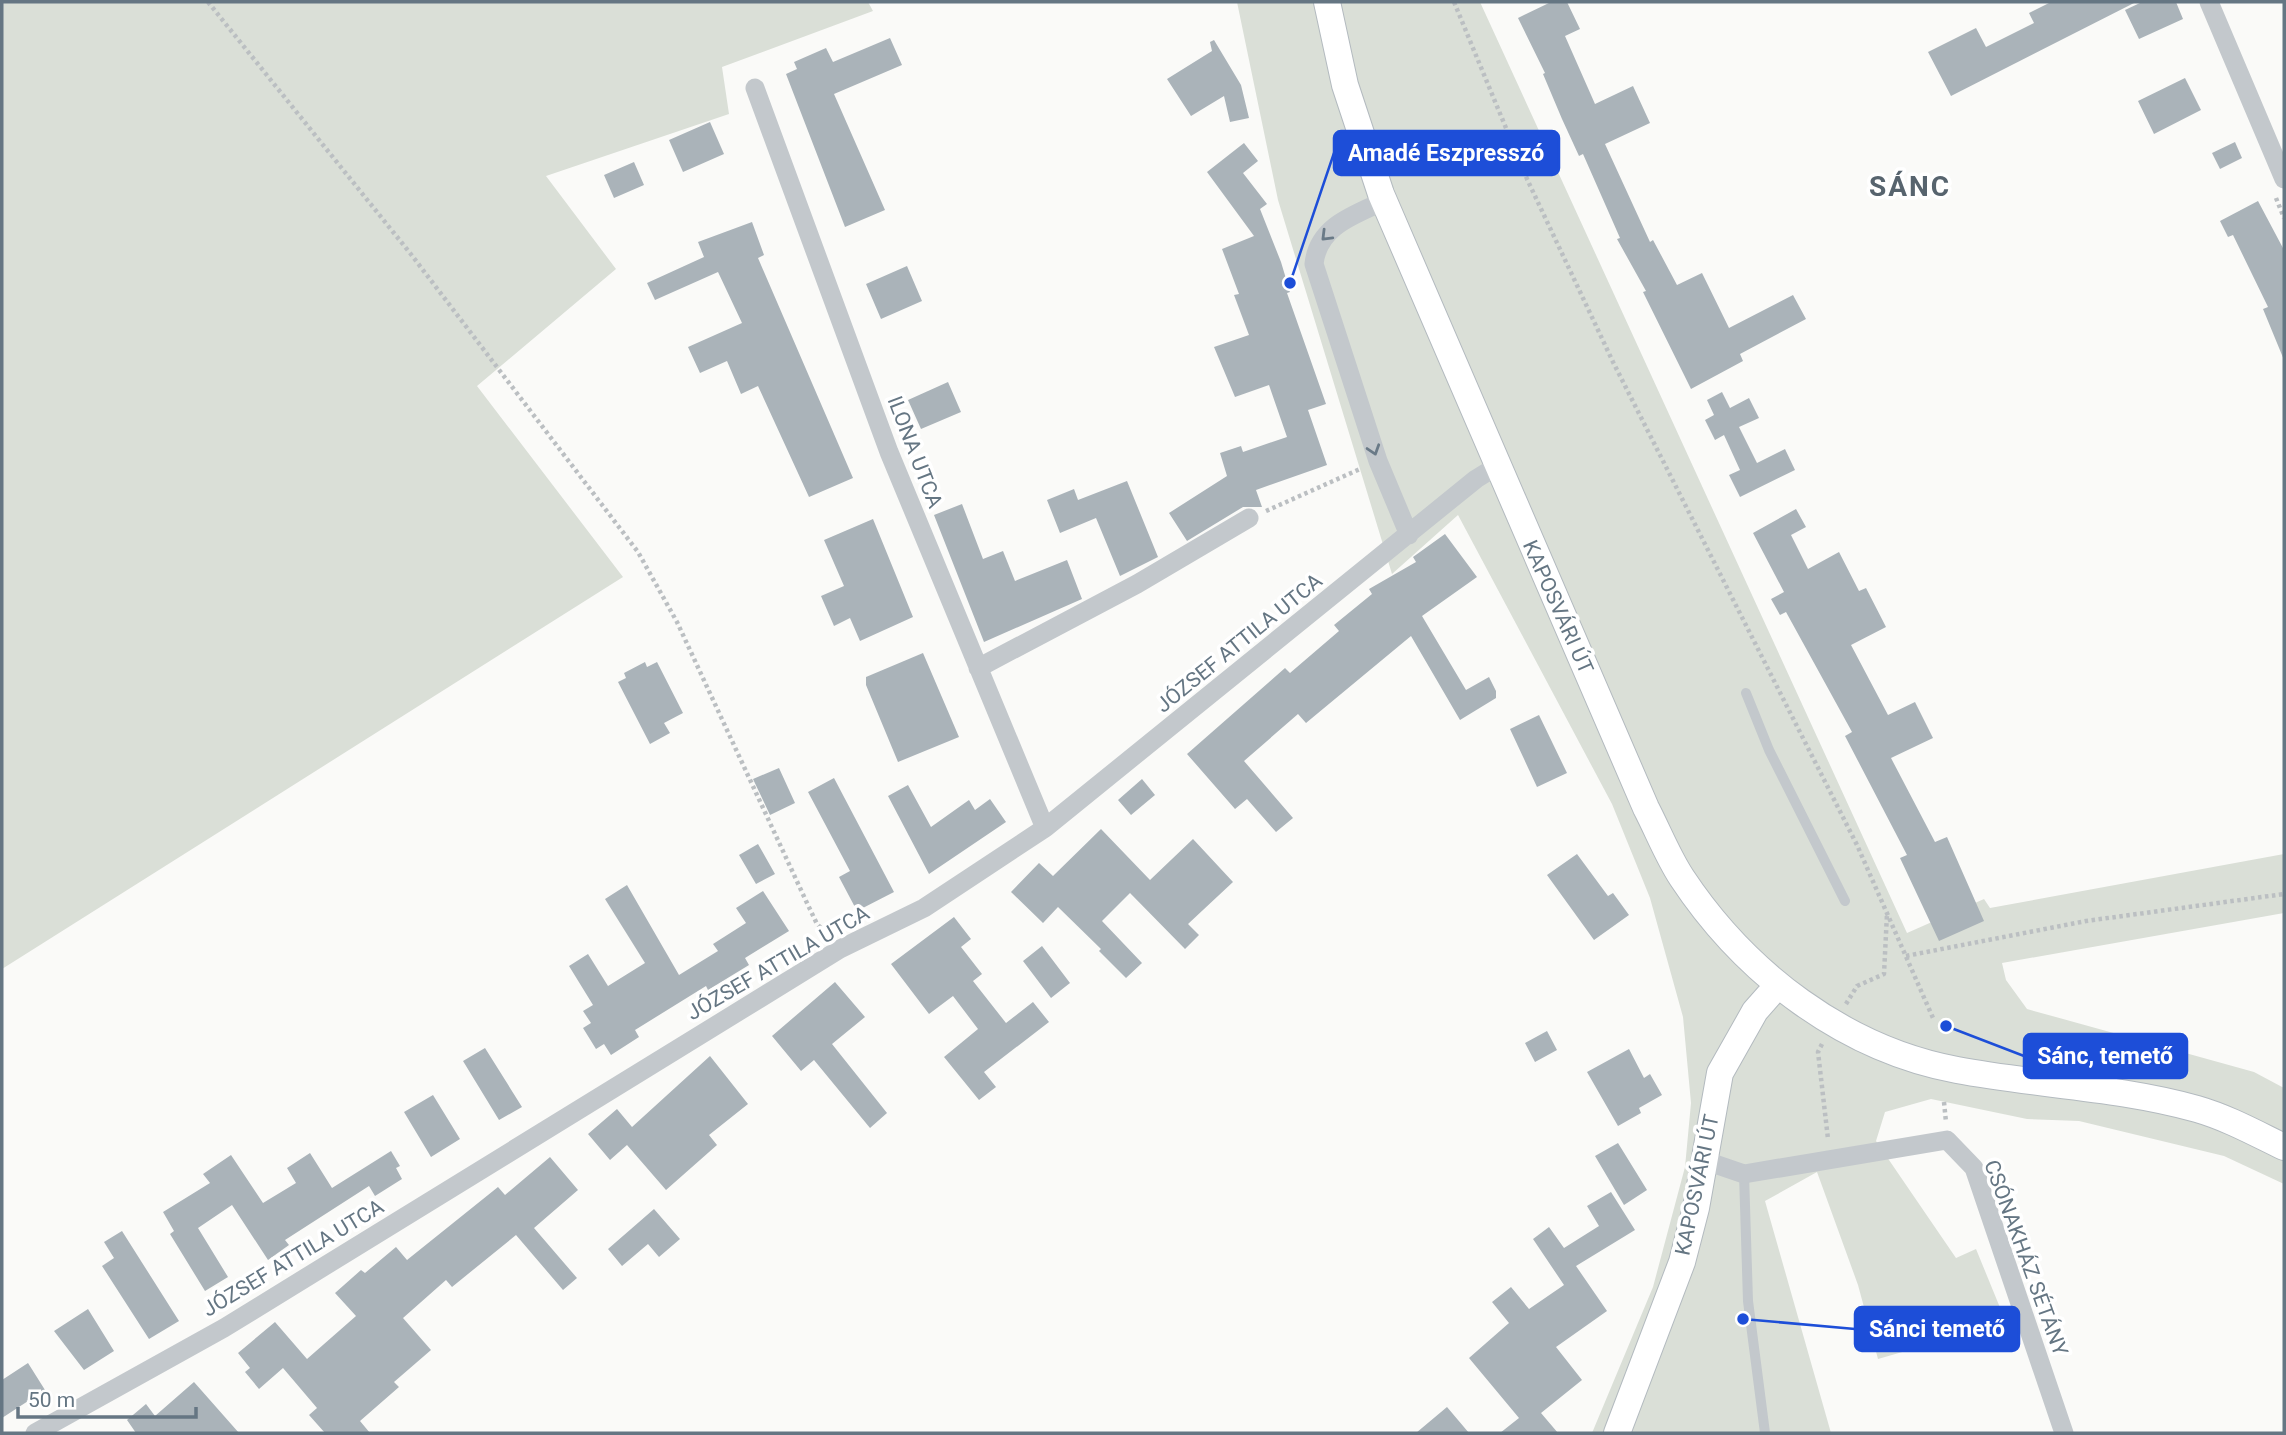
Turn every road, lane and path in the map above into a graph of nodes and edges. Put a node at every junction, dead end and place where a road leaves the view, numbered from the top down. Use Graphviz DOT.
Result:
graph roads {
  1 [pos="208,2"];
  2 [pos="1327,2"];
  3 [pos="1454,2"];
  4 [pos="2209,2"];
  5 [pos="754,88"];
  6 [pos="2284,179"];
  7 [pos="1384,201"];
  8 [pos="1378,461"];
  9 [pos="1497,466"];
  10 [pos="1249,518"];
  11 [pos="1409,535"];
  12 [pos="978,668"];
  13 [pos="1746,693"];
  14 [pos="1045,828"];
  15 [pos="2284,894"];
  16 [pos="1845,901"];
  17 [pos="840,949"];
  18 [pos="1906,956"];
  19 [pos="1778,985"];
  20 [pos="1933,1018"];
  21 [pos="2284,1147"];
  22 [pos="1706,1161"];
  23 [pos="1744,1174"];
  24 [pos="35,1433"];
  25 [pos="1617,1433"];
  26 [pos="1765,1433"];
  27 [pos="2064,1433"];
  1 -- 17 [label="path"];
  2 -- 7 [label="main road, KAPOSVÁRI ÚT"];
  3 -- 18 [label="path"];
  4 -- 6 [label="street"];
  5 -- 12 [label="street, ILONA UTCA"];
  7 -- 8 [label="street, one-way"];
  7 -- 9 [label="main road, KAPOSVÁRI ÚT"];
  8 -- 10 [label="path"];
  8 -- 11 [label="street"];
  9 -- 11 [label="street, JÓZSEF ATTILA UTCA"];
  9 -- 19 [label="main road, KAPOSVÁRI ÚT"];
  10 -- 12 [label="street"];
  11 -- 14 [label="street, JÓZSEF ATTILA UTCA"];
  12 -- 14 [label="street, ILONA UTCA"];
  13 -- 16 [label="lane"];
  14 -- 17 [label="street, JÓZSEF ATTILA UTCA"];
  15 -- 18 [label="path"];
  17 -- 24 [label="street, JÓZSEF ATTILA UTCA"];
  18 -- 20 [label="path"];
  19 -- 21 [label="main road, KAPOSVÁRI ÚT"];
  19 -- 22 [label="main road, KAPOSVÁRI ÚT"];
  22 -- 23 [label="street"];
  22 -- 25 [label="main road, KAPOSVÁRI ÚT"];
  23 -- 26 [label="lane"];
  23 -- 27 [label="street, CSÓNAKHÁZ SÉTÁNY"];
}
